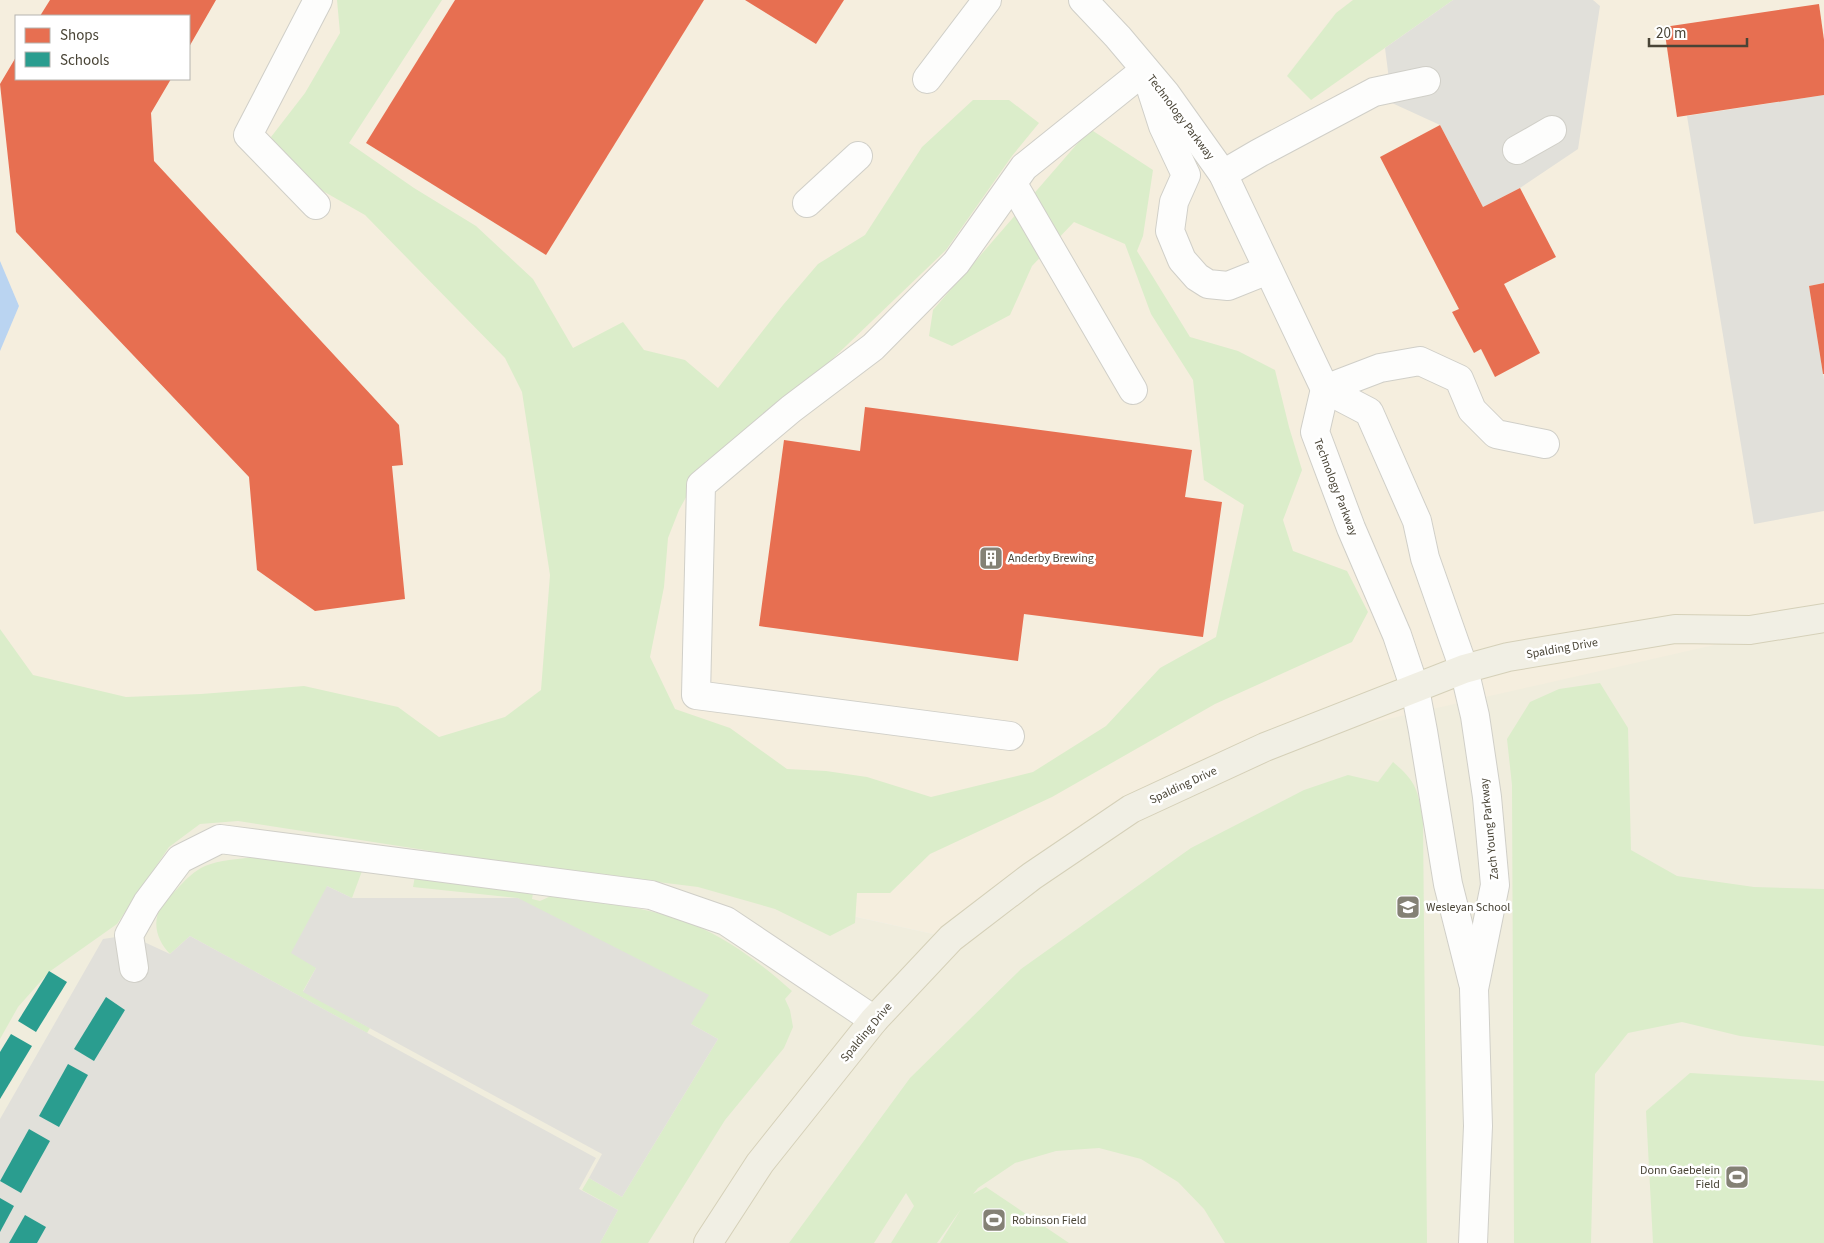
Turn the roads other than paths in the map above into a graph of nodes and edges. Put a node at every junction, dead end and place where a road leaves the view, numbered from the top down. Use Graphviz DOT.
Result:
graph roads {
  1 [pos="318,0"];
  2 [pos="987,0"];
  3 [pos="1083,0"];
  4 [pos="1145,70"];
  5 [pos="927,78"];
  6 [pos="1426,81"];
  7 [pos="1552,130"];
  8 [pos="1517,150"];
  9 [pos="858,156"];
  10 [pos="1223,174"];
  11 [pos="1013,184"];
  12 [pos="808,203"];
  13 [pos="316,206"];
  14 [pos="1268,270"];
  15 [pos="1324,386"];
  16 [pos="1133,390"];
  17 [pos="1545,444"];
  18 [pos="1824,618"];
  19 [pos="1464,669"];
  20 [pos="1415,689"];
  21 [pos="1010,736"];
  22 [pos="134,968"];
  23 [pos="1474,989"];
  24 [pos="874,1020"];
  25 [pos="708,1243"];
  26 [pos="1473,1243"];
  1 -- 13 [label="street"];
  2 -- 5 [label="street"];
  3 -- 4 [label="street, Technology Parkway"];
  4 -- 10 [label="street, Technology Parkway"];
  4 -- 11 [label="street"];
  4 -- 14 [label="street"];
  6 -- 10 [label="street"];
  7 -- 8 [label="street"];
  9 -- 12 [label="street"];
  10 -- 14 [label="street, Technology Parkway"];
  11 -- 16 [label="street"];
  11 -- 21 [label="street"];
  14 -- 15 [label="street, Technology Parkway"];
  15 -- 17 [label="street"];
  15 -- 19 [label="street"];
  15 -- 20 [label="street, Technology Parkway"];
  18 -- 19 [label="main road, Spalding Drive"];
  19 -- 20 [label="main road, Spalding Drive"];
  19 -- 23 [label="street, Zach Young Parkway"];
  20 -- 23 [label="street, Zach Young Parkway"];
  20 -- 24 [label="main road, Spalding Drive"];
  22 -- 24 [label="street"];
  23 -- 26 [label="street, Zach Young Parkway"];
  24 -- 25 [label="main road, Spalding Drive"];
}
